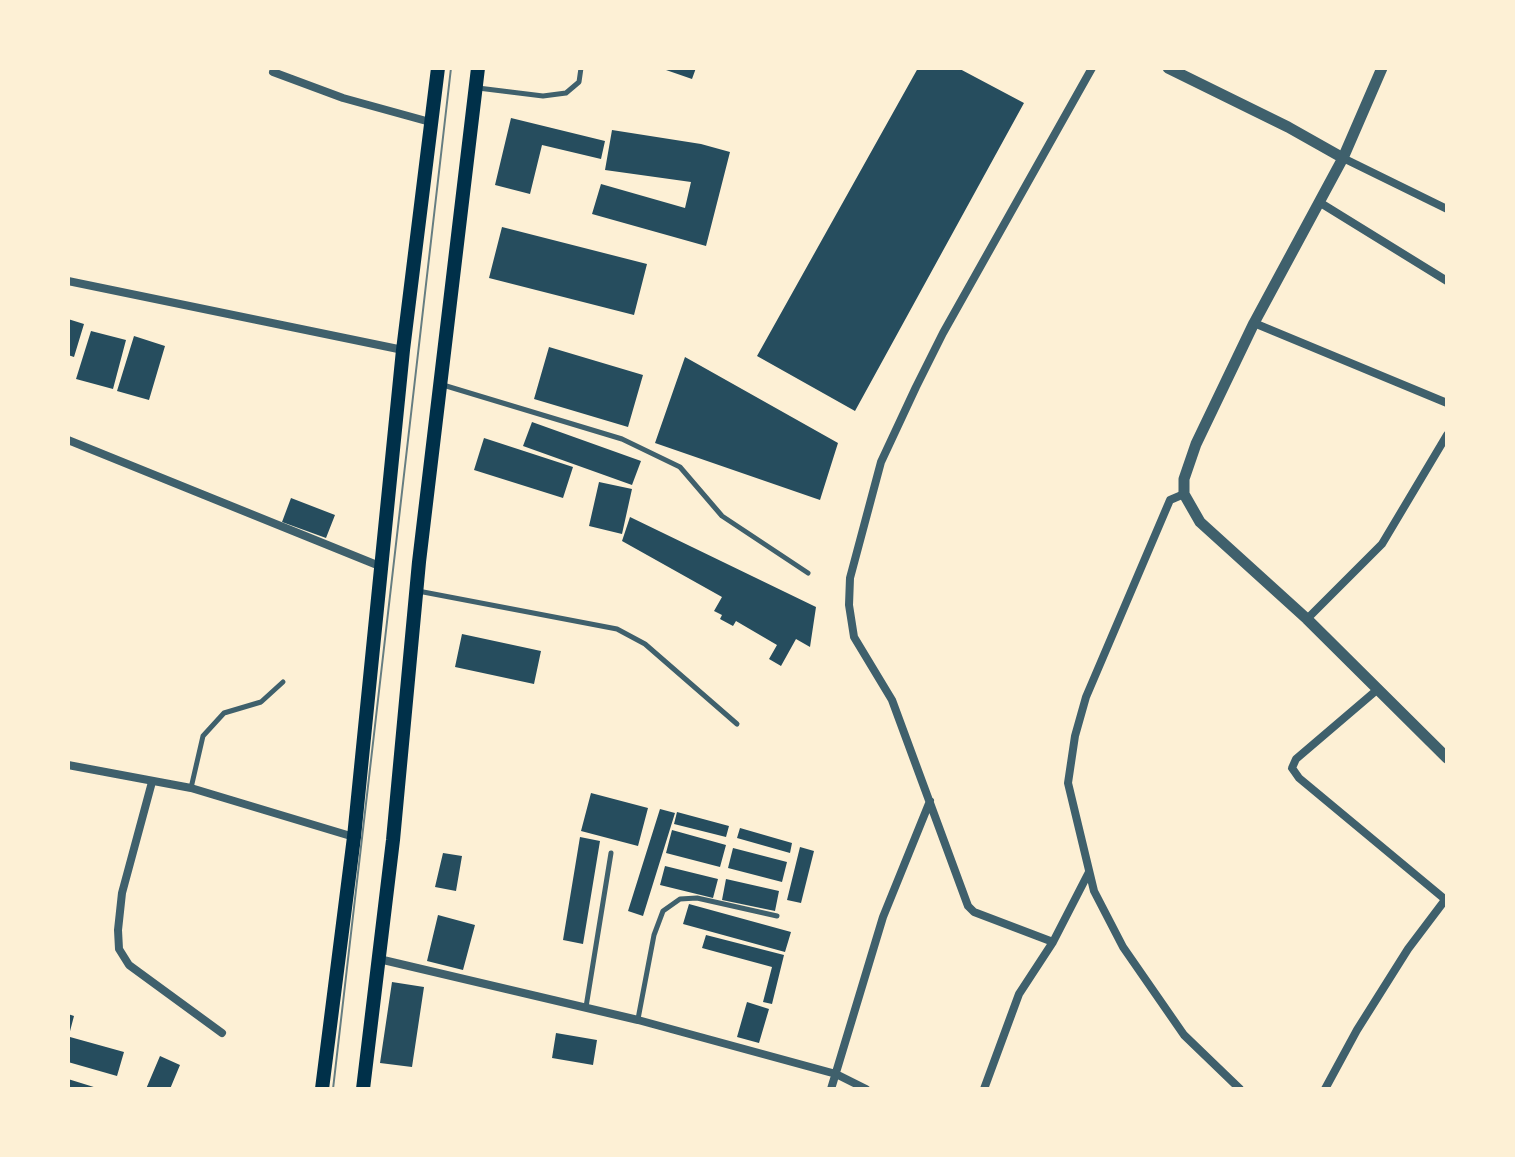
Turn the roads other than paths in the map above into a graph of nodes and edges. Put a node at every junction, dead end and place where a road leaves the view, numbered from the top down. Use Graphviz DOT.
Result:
graph roads {
  1 [pos="264,68"];
  2 [pos="438,68"];
  3 [pos="478,68"];
  4 [pos="581,68"];
  5 [pos="1092,68"];
  6 [pos="1168,68"];
  7 [pos="1382,68"];
  8 [pos="274,70"];
  9 [pos="475,87"];
  10 [pos="430,122"];
  11 [pos="1343,158"];
  12 [pos="1319,202"];
  13 [pos="1447,209"];
  14 [pos="68,281"];
  15 [pos="1447,281"];
  16 [pos="1254,323"];
  17 [pos="403,350"];
  18 [pos="441,385"];
  19 [pos="1447,403"];
  20 [pos="1447,435"];
  21 [pos="68,440"];
  22 [pos="1184,494"];
  23 [pos="382,567"];
  24 [pos="808,573"];
  25 [pos="417,591"];
  26 [pos="1307,619"];
  27 [pos="283,682"];
  28 [pos="1378,689"];
  29 [pos="737,724"];
  30 [pos="1447,758"];
  31 [pos="68,765"];
  32 [pos="152,782"];
  33 [pos="191,788"];
  34 [pos="930,801"];
  35 [pos="354,837"];
  36 [pos="611,853"];
  37 [pos="1090,871"];
  38 [pos="1446,901"];
  39 [pos="777,916"];
  40 [pos="1053,942"];
  41 [pos="379,959"];
  42 [pos="586,1007"];
  43 [pos="638,1020"];
  44 [pos="222,1033"];
  45 [pos="836,1074"];
  46 [pos="322,1089"];
  47 [pos="363,1089"];
  48 [pos="831,1089"];
  49 [pos="866,1089"];
  50 [pos="984,1089"];
  51 [pos="1240,1089"];
  52 [pos="1325,1089"];
  1 -- 8 [label="street"];
  2 -- 10 [label="main road"];
  3 -- 9 [label="main road"];
  4 -- 9 [label="lane"];
  5 -- 34 [label="street"];
  6 -- 11 [label="street"];
  7 -- 11 [label="street"];
  8 -- 10 [label="street"];
  9 -- 18 [label="main road"];
  10 -- 17 [label="main road"];
  11 -- 12 [label="street"];
  11 -- 13 [label="street"];
  12 -- 15 [label="street"];
  12 -- 16 [label="street"];
  14 -- 17 [label="street"];
  16 -- 19 [label="street"];
  16 -- 22 [label="street"];
  17 -- 23 [label="main road"];
  18 -- 24 [label="lane"];
  18 -- 25 [label="main road"];
  20 -- 26 [label="street"];
  21 -- 23 [label="street"];
  22 -- 26 [label="street"];
  22 -- 37 [label="street"];
  23 -- 35 [label="main road"];
  25 -- 29 [label="lane"];
  25 -- 41 [label="main road"];
  26 -- 28 [label="street"];
  27 -- 33 [label="lane"];
  28 -- 30 [label="street"];
  28 -- 38 [label="street"];
  31 -- 32 [label="street"];
  32 -- 33 [label="street"];
  32 -- 44 [label="street"];
  33 -- 35 [label="street"];
  34 -- 40 [label="street"];
  34 -- 45 [label="street"];
  35 -- 46 [label="main road"];
  36 -- 42 [label="lane"];
  37 -- 40 [label="street"];
  37 -- 51 [label="street"];
  38 -- 52 [label="street"];
  39 -- 43 [label="lane"];
  40 -- 50 [label="street"];
  41 -- 42 [label="street"];
  41 -- 47 [label="main road"];
  42 -- 43 [label="street"];
  43 -- 45 [label="street"];
  45 -- 48 [label="street"];
  45 -- 49 [label="street"];
}
